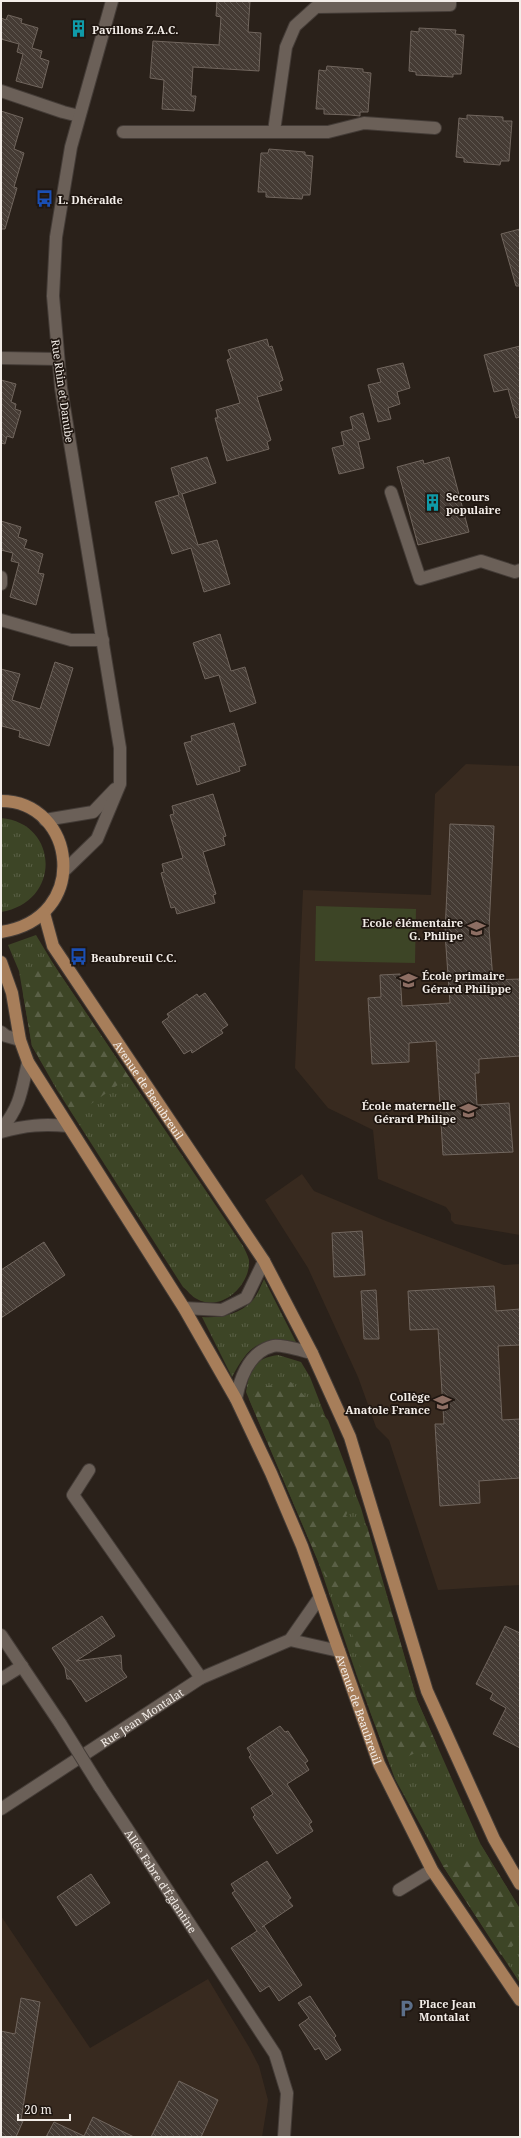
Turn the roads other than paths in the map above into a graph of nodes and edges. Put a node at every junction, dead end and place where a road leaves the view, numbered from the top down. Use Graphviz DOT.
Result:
graph roads {
  1 [pos="112,1"];
  2 [pos="450,1"];
  3 [pos="1,91"];
  4 [pos="79,116"];
  5 [pos="435,128"];
  6 [pos="274,131"];
  7 [pos="123,132"];
  8 [pos="1,358"];
  9 [pos="58,359"];
  10 [pos="390,492"];
  11 [pos="517,571"];
  12 [pos="1,577"];
  13 [pos="1,584"];
  14 [pos="1,620"];
  15 [pos="103,640"];
  16 [pos="120,784"];
  17 [pos="3,800"];
  18 [pos="45,820"];
  19 [pos="64,871"];
  20 [pos="44,914"];
  21 [pos="1,932"];
  22 [pos="1,962"];
  23 [pos="1,1032"];
  24 [pos="20,1040"];
  25 [pos="28,1062"];
  26 [pos="68,1126"];
  27 [pos="1,1131"];
  28 [pos="264,1261"];
  29 [pos="184,1308"];
  30 [pos="312,1353"];
  31 [pos="236,1399"];
  32 [pos="89,1470"];
  33 [pos="320,1597"];
  34 [pos="1,1635"];
  35 [pos="290,1640"];
  36 [pos="340,1651"];
  37 [pos="22,1666"];
  38 [pos="201,1678"];
  39 [pos="1,1679"];
  40 [pos="1,1809"];
  41 [pos="432,1870"];
  42 [pos="520,1884"];
  43 [pos="399,1890"];
  44 [pos="520,2000"];
  45 [pos="284,2137"];
  1 -- 4 [label="street, Rue Rhin et Danube"];
  2 -- 6 [label="street"];
  3 -- 4 [label="street"];
  4 -- 9 [label="street, Rue Rhin et Danube"];
  5 -- 6 [label="street"];
  6 -- 7 [label="street"];
  8 -- 9 [label="street"];
  9 -- 15 [label="street, Rue Rhin et Danube"];
  10 -- 11 [label="street"];
  12 -- 13 [label="street"];
  14 -- 15 [label="street"];
  15 -- 16 [label="street, Rue Rhin et Danube"];
  16 -- 18 [label="street"];
  16 -- 19 [label="street, Rue Rhin et Danube"];
  17 -- 18 [label="main road"];
  18 -- 19 [label="main road"];
  19 -- 20 [label="main road"];
  20 -- 21 [label="main road"];
  20 -- 28 [label="main road, Avenue de Beaubreuil"];
  22 -- 24 [label="main road, Avenue de Beaubreuil"];
  23 -- 24 [label="street"];
  24 -- 25 [label="main road, Avenue de Beaubreuil"];
  25 -- 26 [label="main road, Avenue de Beaubreuil"];
  25 -- 27 [label="street"];
  26 -- 27 [label="street"];
  26 -- 29 [label="main road, Avenue de Beaubreuil"];
  28 -- 29 [label="street"];
  28 -- 30 [label="main road, Avenue de Beaubreuil"];
  29 -- 31 [label="main road, Avenue de Beaubreuil"];
  30 -- 31 [label="street"];
  30 -- 42 [label="main road, Avenue de Beaubreuil"];
  31 -- 33 [label="main road, Avenue de Beaubreuil"];
  32 -- 38 [label="street"];
  33 -- 35 [label="street"];
  33 -- 36 [label="main road, Avenue de Beaubreuil"];
  34 -- 37 [label="street, Allée Fabre d'Églantine"];
  35 -- 36 [label="street"];
  35 -- 38 [label="street, Rue Jean Montalat"];
  36 -- 41 [label="main road, Avenue de Beaubreuil"];
  37 -- 39 [label="street"];
  37 -- 45 [label="street, Allée Fabre d'Églantine, bridge"];
  38 -- 40 [label="street, Rue Jean Montalat"];
  41 -- 43 [label="street"];
  41 -- 44 [label="main road, Avenue de Beaubreuil"];
}
